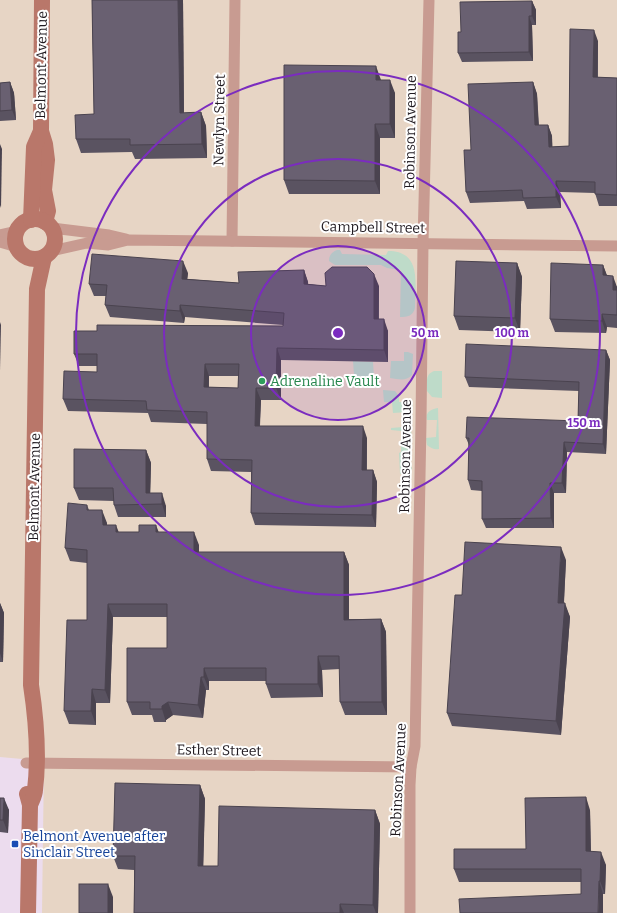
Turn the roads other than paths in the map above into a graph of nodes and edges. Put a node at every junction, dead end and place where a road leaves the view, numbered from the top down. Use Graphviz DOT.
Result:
graph roads {
  1 [pos="42,0"];
  2 [pos="235,0"];
  3 [pos="429,0"];
  4 [pos="43,223"];
  5 [pos="17,231"];
  6 [pos="0,235"];
  7 [pos="128,240"];
  8 [pos="232,241"];
  9 [pos="0,242"];
  10 [pos="422,243"];
  11 [pos="617,246"];
  12 [pos="22,252"];
  13 [pos="47,254"];
  14 [pos="37,289"];
  15 [pos="31,763"];
  16 [pos="411,767"];
  17 [pos="28,913"];
  18 [pos="410,913"];
  1 -- 4 [label="main road, Belmont Avenue"];
  2 -- 8 [label="street, Newlyn Street"];
  3 -- 10 [label="street, Robinson Avenue"];
  4 -- 5 [label="main road"];
  4 -- 7 [label="street, Campbell Street"];
  4 -- 13 [label="main road"];
  5 -- 6 [label="street"];
  5 -- 12 [label="main road"];
  7 -- 8 [label="street, Campbell Street"];
  7 -- 13 [label="street, Campbell Street"];
  8 -- 10 [label="street, Campbell Street"];
  9 -- 12 [label="street"];
  10 -- 11 [label="street, Campbell Street"];
  10 -- 16 [label="street, Robinson Avenue"];
  12 -- 13 [label="main road"];
  12 -- 14 [label="main road, Belmont Avenue"];
  13 -- 14 [label="main road, Belmont Avenue"];
  14 -- 15 [label="main road, Belmont Avenue"];
  15 -- 16 [label="street, Esther Street"];
  15 -- 17 [label="main road, Belmont Avenue"];
  16 -- 18 [label="street, Robinson Avenue"];
}
